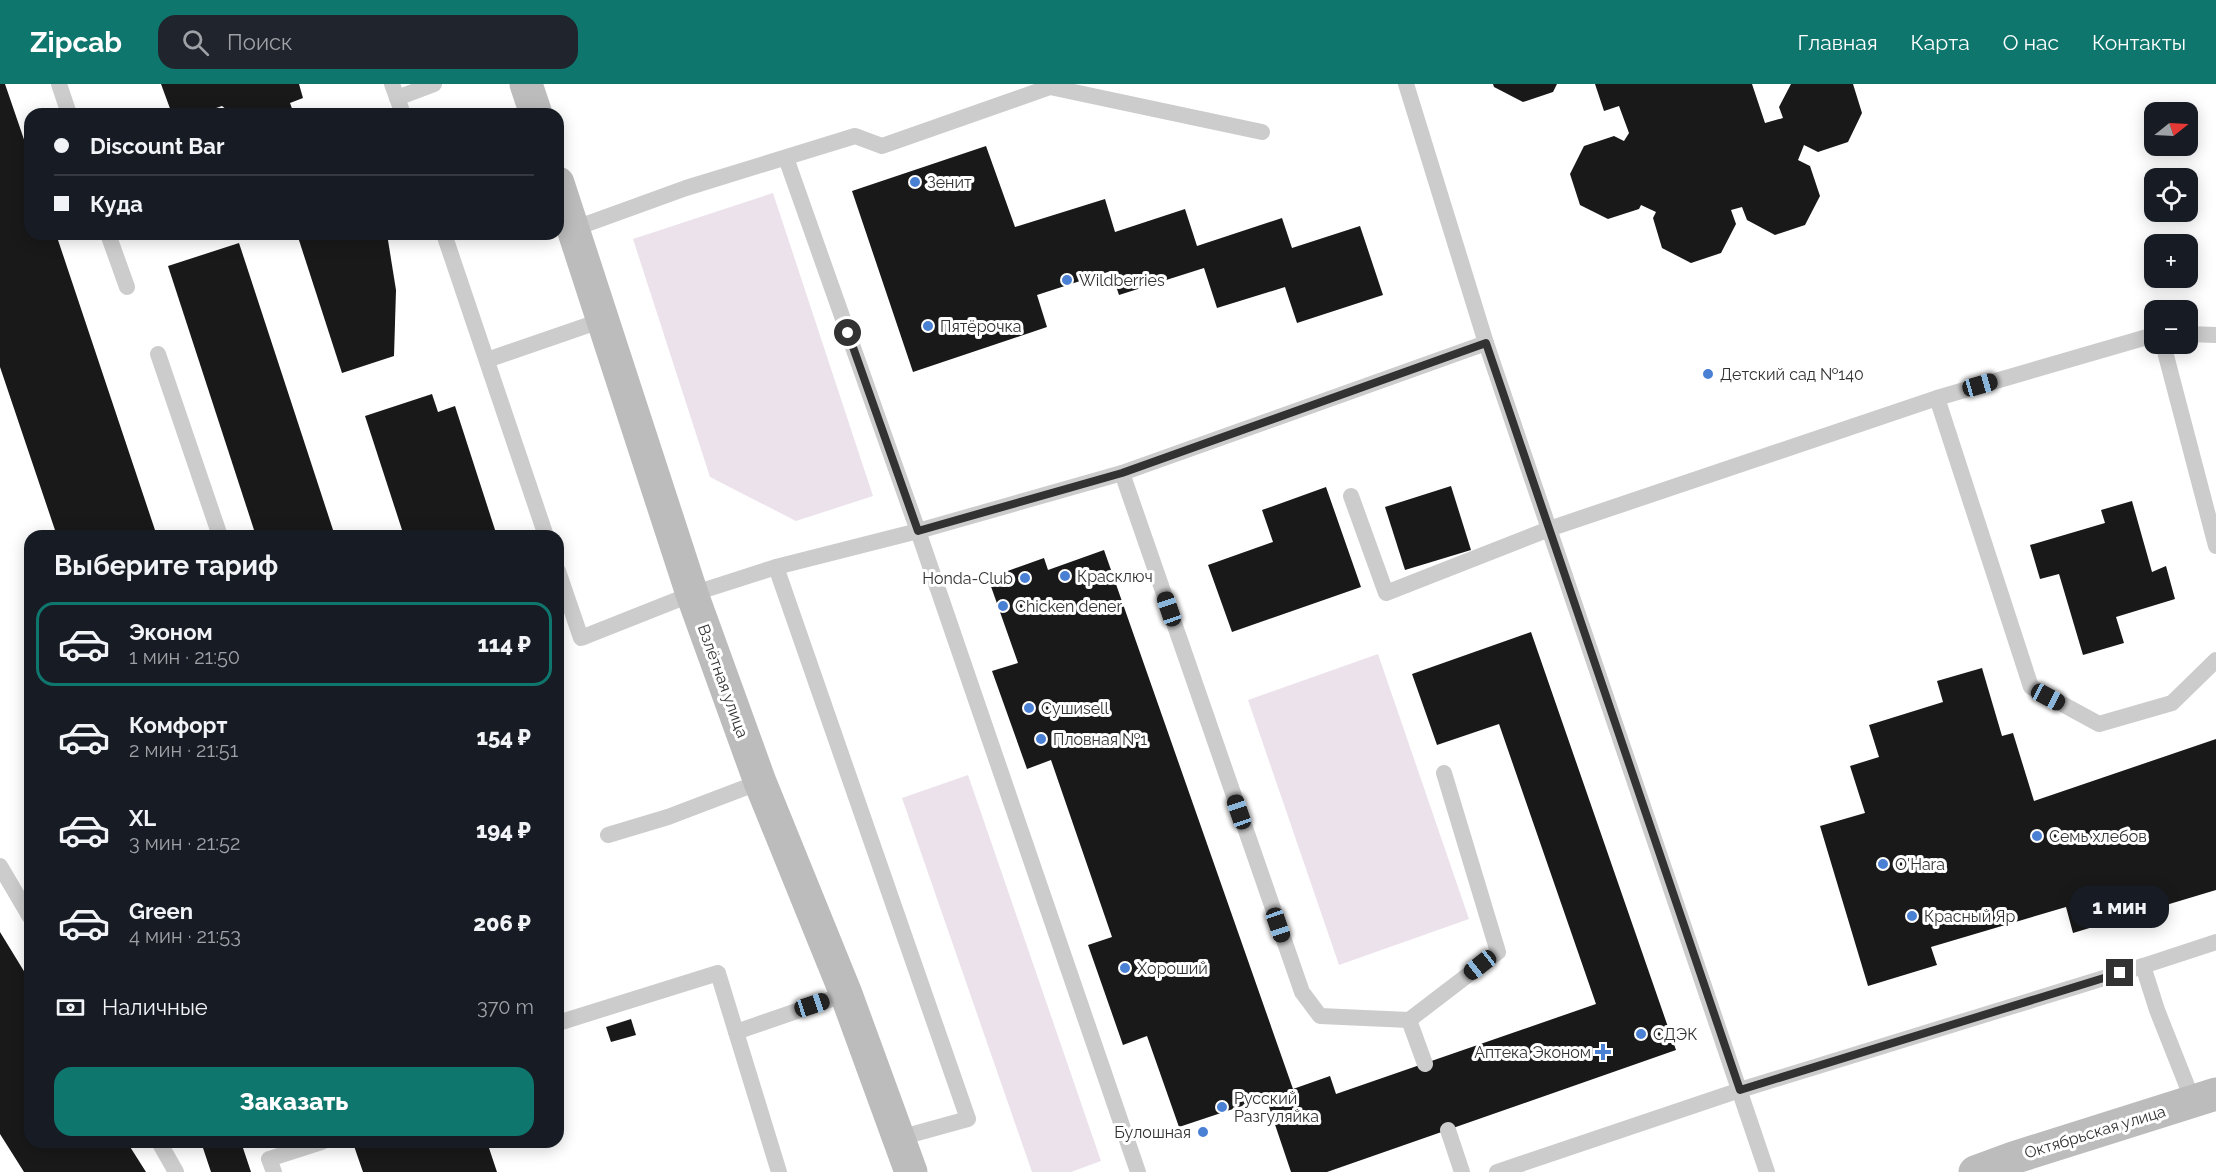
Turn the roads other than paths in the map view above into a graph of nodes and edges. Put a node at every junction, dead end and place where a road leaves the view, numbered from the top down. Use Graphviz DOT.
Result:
graph roads {
  1 [pos="59,84"];
  2 [pos="434,84"];
  3 [pos="526,84"];
  4 [pos="1406,84"];
  5 [pos="1049,85"];
  6 [pos="395,91"];
  7 [pos="67,108"];
  8 [pos="401,108"];
  9 [pos="534,108"];
  10 [pos="1262,132"];
  11 [pos="786,158"];
  12 [pos="564,201"];
  13 [pos="573,229"];
  14 [pos="110,240"];
  15 [pos="446,240"];
  16 [pos="127,287"];
  17 [pos="603,320"];
  18 [pos="2198,334"];
  19 [pos="2216,335"];
  20 [pos="2144,338"];
  21 [pos="1486,343"];
  22 [pos="158,354"];
  23 [pos="2166,354"];
  24 [pos="487,360"];
  25 [pos="1937,398"];
  26 [pos="1122,473"];
  27 [pos="1352,496"];
  28 [pos="1549,529"];
  29 [pos="218,530"];
  30 [pos="544,530"];
  31 [pos="918,531"];
  32 [pos="2216,546"];
  33 [pos="776,567"];
  34 [pos="692,594"];
  35 [pos="564,608"];
  36 [pos="2216,660"];
  37 [pos="1443,773"];
  38 [pos="760,782"];
  39 [pos="608,835"];
  40 [pos="0,866"];
  41 [pos="24,907"];
  42 [pos="2216,942"];
  43 [pos="2143,966"];
  44 [pos="846,993"];
  45 [pos="1410,1020"];
  46 [pos="564,1021"];
  47 [pos="736,1032"];
  48 [pos="1425,1064"];
  49 [pos="1740,1090"];
  50 [pos="2204,1098"];
  51 [pos="1448,1130"];
  52 [pos="899,1138"];
  53 [pos="162,1148"];
  54 [pos="303,1148"];
  55 [pos="176,1172"];
  56 [pos="274,1172"];
  57 [pos="779,1172"];
  58 [pos="910,1172"];
  59 [pos="1138,1172"];
  60 [pos="1462,1172"];
  61 [pos="1497,1172"];
  62 [pos="1767,1172"];
  63 [pos="1975,1172"];
  1 -- 7 [label="lane"];
  2 -- 6 [label="lane"];
  3 -- 9 [label="main road"];
  4 -- 21 [label="lane"];
  5 -- 10 [label="lane"];
  5 -- 11 [label="lane"];
  6 -- 8 [label="lane"];
  11 -- 13 [label="lane"];
  11 -- 31 [label="lane"];
  12 -- 13 [label="main road, Взлётная улица"];
  13 -- 17 [label="main road, Взлётная улица"];
  14 -- 16 [label="lane"];
  15 -- 24 [label="lane"];
  17 -- 24 [label="lane"];
  17 -- 34 [label="main road, Взлётная улица"];
  18 -- 19 [label="lane"];
  20 -- 25 [label="lane"];
  21 -- 26 [label="lane"];
  21 -- 28 [label="lane"];
  22 -- 29 [label="lane"];
  23 -- 32 [label="lane"];
  24 -- 30 [label="lane"];
  25 -- 28 [label="lane"];
  25 -- 36 [label="lane"];
  26 -- 31 [label="lane"];
  26 -- 45 [label="lane"];
  27 -- 28 [label="lane"];
  28 -- 49 [label="lane"];
  31 -- 33 [label="lane"];
  31 -- 59 [label="lane"];
  33 -- 34 [label="lane"];
  33 -- 52 [label="lane"];
  34 -- 35 [label="lane"];
  34 -- 38 [label="main road, Взлётная улица"];
  37 -- 45 [label="lane"];
  38 -- 39 [label="lane"];
  38 -- 44 [label="main road, Взлётная улица"];
  40 -- 41 [label="lane"];
  42 -- 43 [label="lane"];
  43 -- 49 [label="lane"];
  43 -- 50 [label="lane"];
  44 -- 47 [label="lane"];
  44 -- 52 [label="main road, Взлётная улица"];
  45 -- 48 [label="lane"];
  46 -- 47 [label="lane"];
  47 -- 57 [label="lane"];
  49 -- 61 [label="lane"];
  49 -- 62 [label="lane"];
  50 -- 63 [label="main road, Октябрьская улица"];
  51 -- 60 [label="lane"];
  52 -- 58 [label="main road, Взлётная улица"];
  53 -- 55 [label="lane"];
  54 -- 56 [label="lane"];
}
